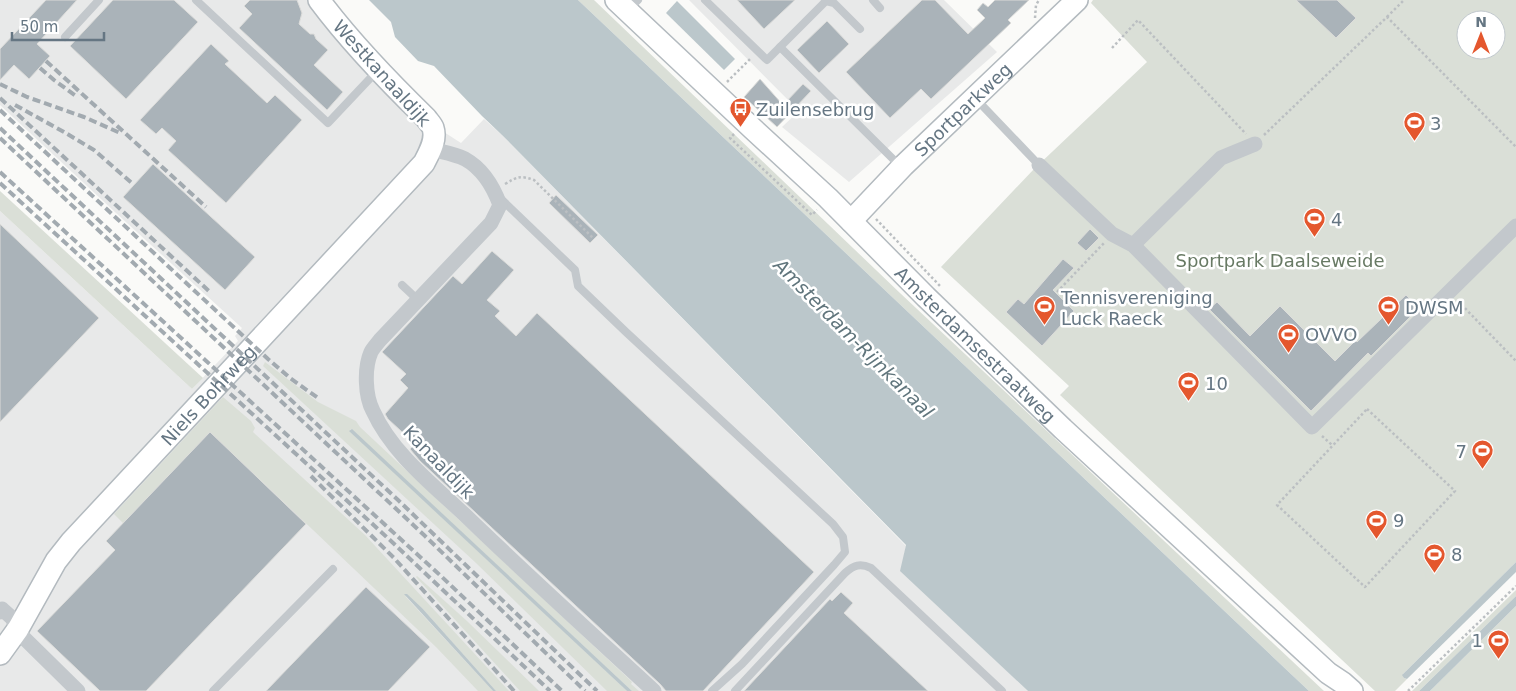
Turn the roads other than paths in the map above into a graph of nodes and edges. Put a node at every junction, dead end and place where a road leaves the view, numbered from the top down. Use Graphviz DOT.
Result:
graph roads {
  1 [pos="99,0"];
  2 [pos="196,0"];
  3 [pos="319,0"];
  4 [pos="705,0"];
  5 [pos="872,0"];
  6 [pos="830,1"];
  7 [pos="1067,3"];
  8 [pos="627,4"];
  9 [pos="880,8"];
  10 [pos="860,30"];
  11 [pos="65,37"];
  12 [pos="780,47"];
  13 [pos="379,70"];
  14 [pos="975,98"];
  15 [pos="1255,144"];
  16 [pos="431,149"];
  17 [pos="894,160"];
  18 [pos="1039,164"];
  19 [pos="495,192"];
  20 [pos="851,221"];
  21 [pos="1516,226"];
  22 [pos="1133,245"];
  23 [pos="402,285"];
  24 [pos="418,300"];
  25 [pos="333,569"];
  26 [pos="1,610"];
  27 [pos="18,629"];
  28 [pos="0,654"];
  29 [pos="1328,673"];
  30 [pos="78,691"];
  31 [pos="213,691"];
  32 [pos="654,691"];
  33 [pos="712,691"];
  34 [pos="735,691"];
  35 [pos="1002,691"];
  36 [pos="1341,691"];
  37 [pos="1352,691"];
  1 -- 11 [label="lane"];
  2 -- 13 [label="lane"];
  3 -- 13 [label="street, Westkanaaldijk"];
  4 -- 12 [label="lane"];
  5 -- 9 [label="lane"];
  6 -- 10 [label="lane"];
  6 -- 12 [label="lane"];
  7 -- 14 [label="street, Sportparkweg"];
  8 -- 20 [label="street, Amsterdamsestraatweg"];
  12 -- 17 [label="lane"];
  13 -- 16 [label="street, Westkanaaldijk"];
  14 -- 18 [label="lane"];
  14 -- 20 [label="street, Sportparkweg"];
  15 -- 22 [label="street"];
  16 -- 19 [label="street"];
  16 -- 27 [label="street, Niels Bohrweg"];
  18 -- 22 [label="street"];
  19 -- 24 [label="street, Kanaaldijk"];
  19 -- 33 [label="lane"];
  20 -- 29 [label="street, Amsterdamsestraatweg"];
  21 -- 22 [label="street"];
  23 -- 24 [label="lane"];
  24 -- 32 [label="street, Kanaaldijk"];
  25 -- 31 [label="lane"];
  26 -- 27 [label="street"];
  27 -- 28 [label="street, Niels Bohrweg"];
  27 -- 30 [label="street"];
  29 -- 36 [label="street, Amsterdamsestraatweg"];
  29 -- 37 [label="street, Amsterdamsestraatweg"];
  34 -- 35 [label="lane"];
}
